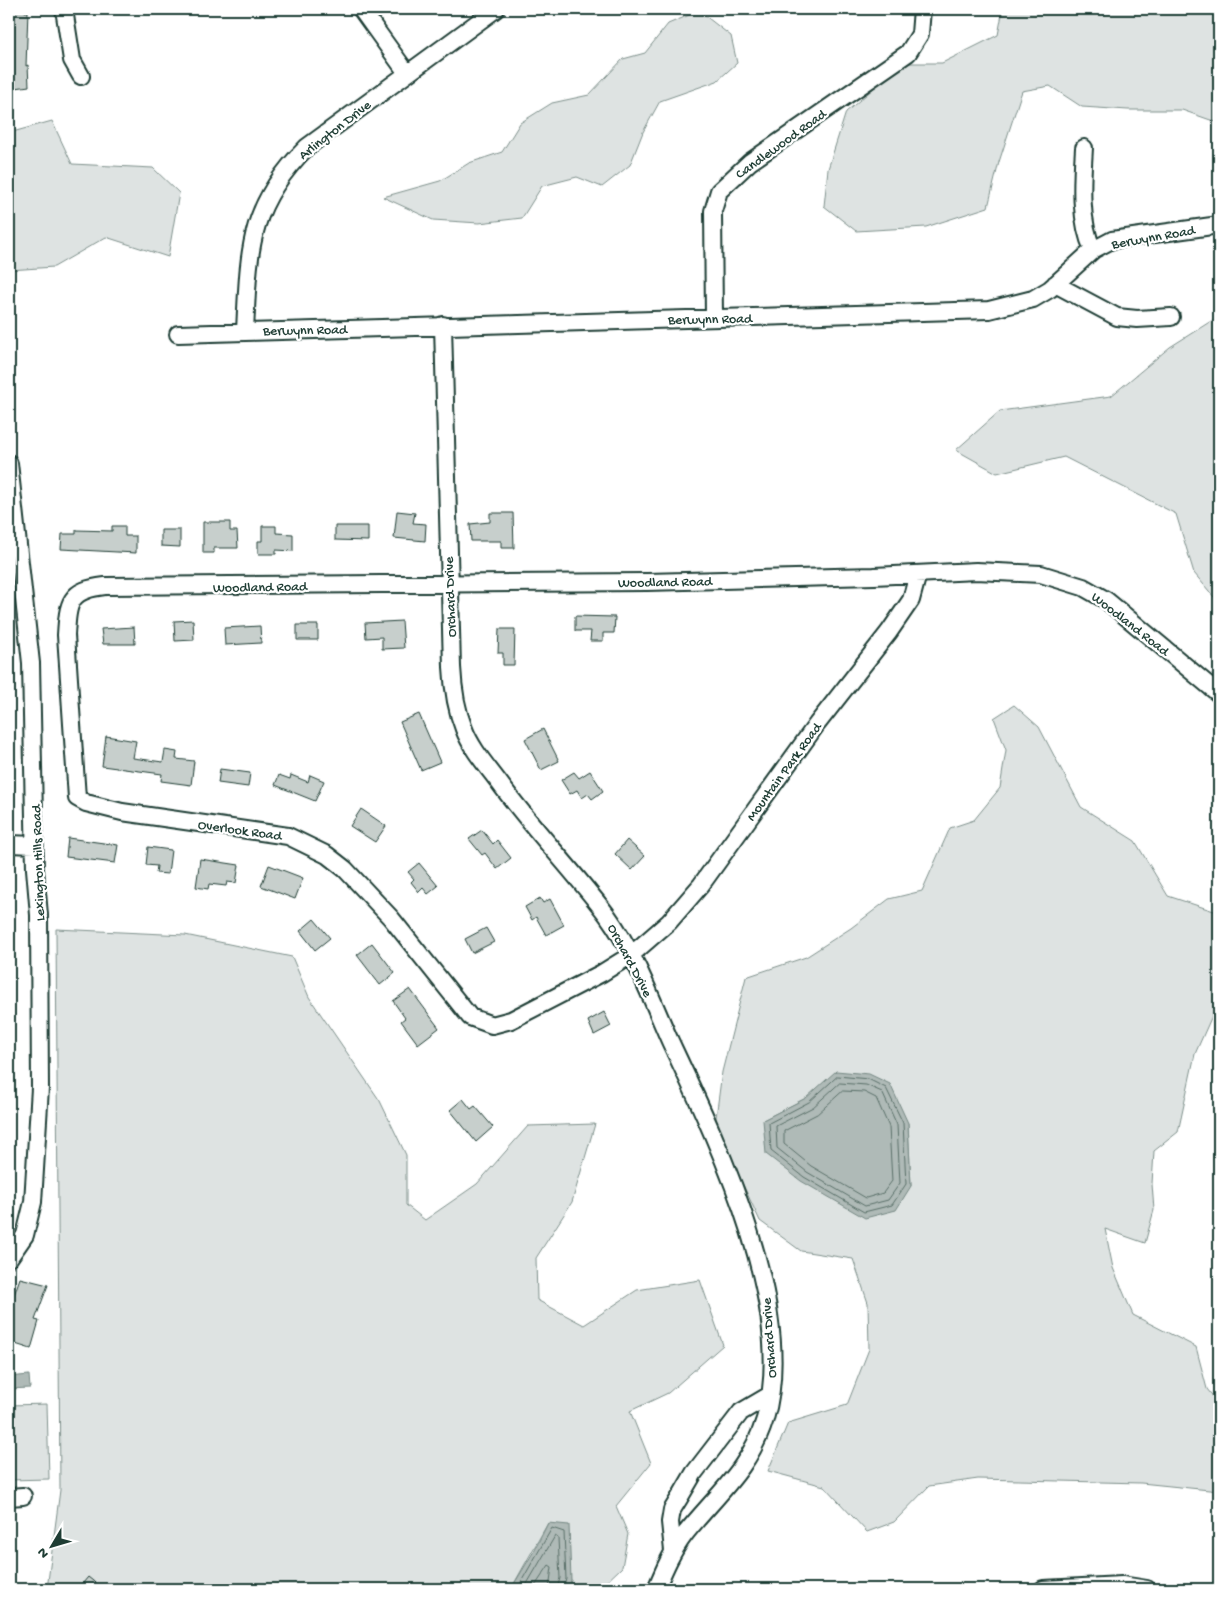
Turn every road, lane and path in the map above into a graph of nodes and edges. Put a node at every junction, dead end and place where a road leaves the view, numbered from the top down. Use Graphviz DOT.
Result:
graph roads {
  1 [pos="64,9"];
  2 [pos="361,9"];
  3 [pos="496,9"];
  4 [pos="922,9"];
  5 [pos="407,73"];
  6 [pos="81,76"];
  7 [pos="1084,148"];
  8 [pos="1219,225"];
  9 [pos="1092,250"];
  10 [pos="1054,284"];
  11 [pos="714,317"];
  12 [pos="1171,317"];
  13 [pos="443,326"];
  14 [pos="245,330"];
  15 [pos="178,334"];
  16 [pos="9,463"];
  17 [pos="918,574"];
  18 [pos="448,583"];
  19 [pos="74,596"];
  20 [pos="1219,694"];
  21 [pos="9,844"];
  22 [pos="35,845"];
  23 [pos="631,955"];
  24 [pos="9,1258"];
  25 [pos="770,1395"];
  26 [pos="673,1551"];
  27 [pos="656,1589"];
  28 [pos="1043,1589"];
  29 [pos="1147,1589"];
  1 -- 6 [label="street"];
  2 -- 5 [label="street"];
  3 -- 5 [label="street, Arlington Drive"];
  4 -- 11 [label="street, Candlewood Road"];
  5 -- 14 [label="street, Arlington Drive"];
  7 -- 9 [label="street"];
  8 -- 9 [label="street, Berwynn Road"];
  9 -- 10 [label="street, Berwynn Road"];
  10 -- 11 [label="street, Berwynn Road"];
  10 -- 12 [label="street"];
  11 -- 13 [label="street, Berwynn Road"];
  13 -- 14 [label="street, Berwynn Road"];
  13 -- 18 [label="street, Orchard Drive"];
  14 -- 15 [label="street, Berwynn Road"];
  16 -- 22 [label="street, Lexington Hills Road"];
  17 -- 18 [label="street, Woodland Road"];
  17 -- 20 [label="street, Woodland Road"];
  17 -- 23 [label="street, Mountain Park Road"];
  18 -- 19 [label="street, Woodland Road"];
  18 -- 23 [label="street, Orchard Drive"];
  19 -- 23 [label="street, Overlook Road"];
  21 -- 22 [label="street"];
  22 -- 24 [label="street, Lexington Hills Road"];
  23 -- 25 [label="street, Orchard Drive"];
  25 -- 26 [label="street, Orchard Drive"];
  25 -- 26 [label="street"];
  26 -- 27 [label="street, Orchard Drive"];
  28 -- 29 [label="street"];
}
